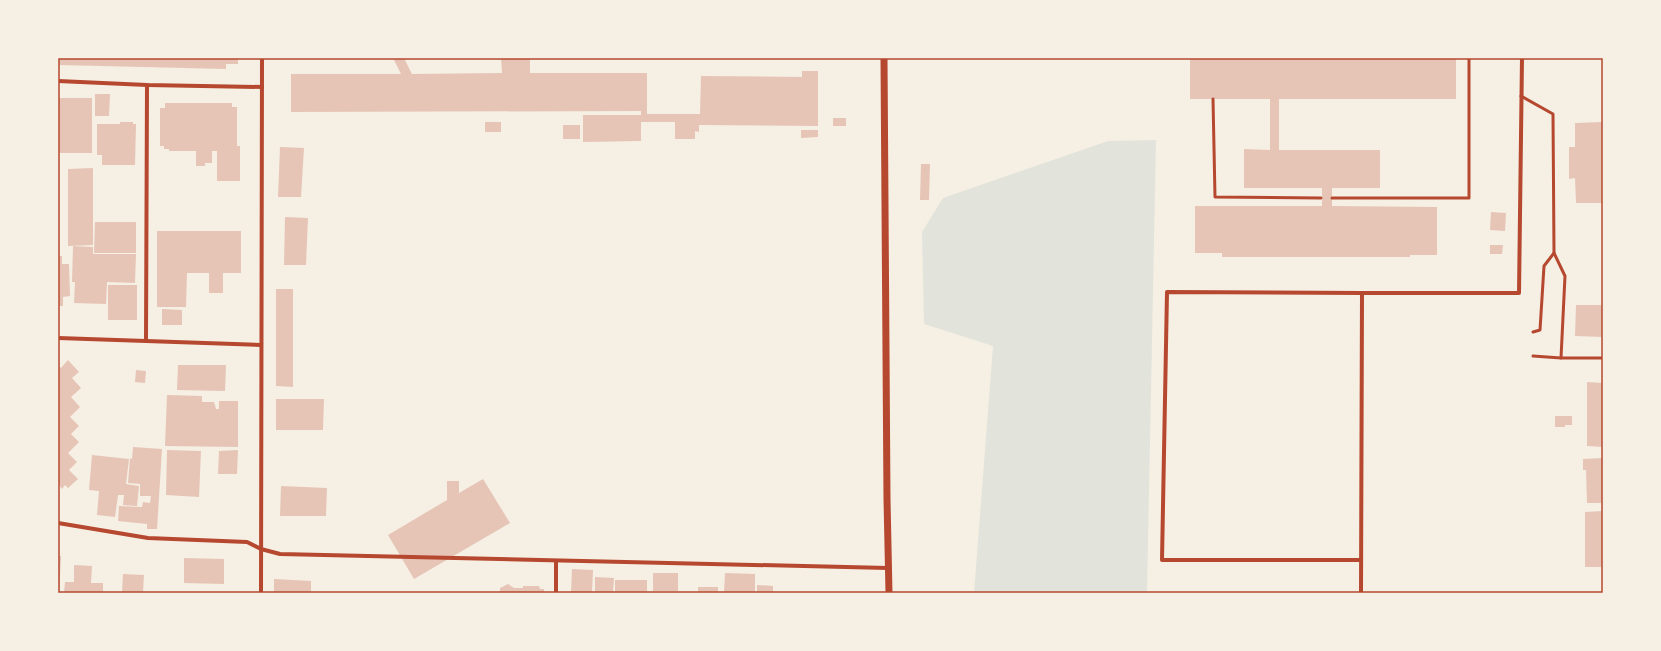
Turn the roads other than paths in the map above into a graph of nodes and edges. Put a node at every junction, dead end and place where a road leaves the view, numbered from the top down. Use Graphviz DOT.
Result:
graph roads {
  1 [pos="262,58"];
  2 [pos="884,58"];
  3 [pos="1469,58"];
  4 [pos="1522,58"];
  5 [pos="58,81"];
  6 [pos="147,85"];
  7 [pos="262,87"];
  8 [pos="1521,96"];
  9 [pos="1213,99"];
  10 [pos="1322,198"];
  11 [pos="1332,198"];
  12 [pos="1554,253"];
  13 [pos="1362,294"];
  14 [pos="1533,332"];
  15 [pos="58,338"];
  16 [pos="146,341"];
  17 [pos="261,345"];
  18 [pos="1533,356"];
  19 [pos="1561,358"];
  20 [pos="1603,358"];
  21 [pos="58,523"];
  22 [pos="261,549"];
  23 [pos="1362,560"];
  24 [pos="556,561"];
  25 [pos="888,568"];
  26 [pos="261,593"];
  27 [pos="556,593"];
  28 [pos="889,593"];
  29 [pos="1361,593"];
  1 -- 7 [label="street"];
  2 -- 25 [label="street"];
  3 -- 11 [label="lane"];
  4 -- 8 [label="street"];
  5 -- 6 [label="street"];
  6 -- 7 [label="street"];
  6 -- 16 [label="street"];
  7 -- 17 [label="street"];
  8 -- 12 [label="lane"];
  8 -- 13 [label="street"];
  9 -- 10 [label="lane"];
  12 -- 14 [label="lane"];
  12 -- 19 [label="lane"];
  13 -- 23 [label="street"];
  13 -- 23 [label="street"];
  15 -- 16 [label="street"];
  16 -- 17 [label="street"];
  17 -- 22 [label="street"];
  18 -- 19 [label="lane"];
  19 -- 20 [label="lane"];
  21 -- 22 [label="street"];
  22 -- 24 [label="street"];
  22 -- 26 [label="street"];
  23 -- 29 [label="street"];
  24 -- 25 [label="street"];
  24 -- 27 [label="street"];
  25 -- 28 [label="street"];
}
